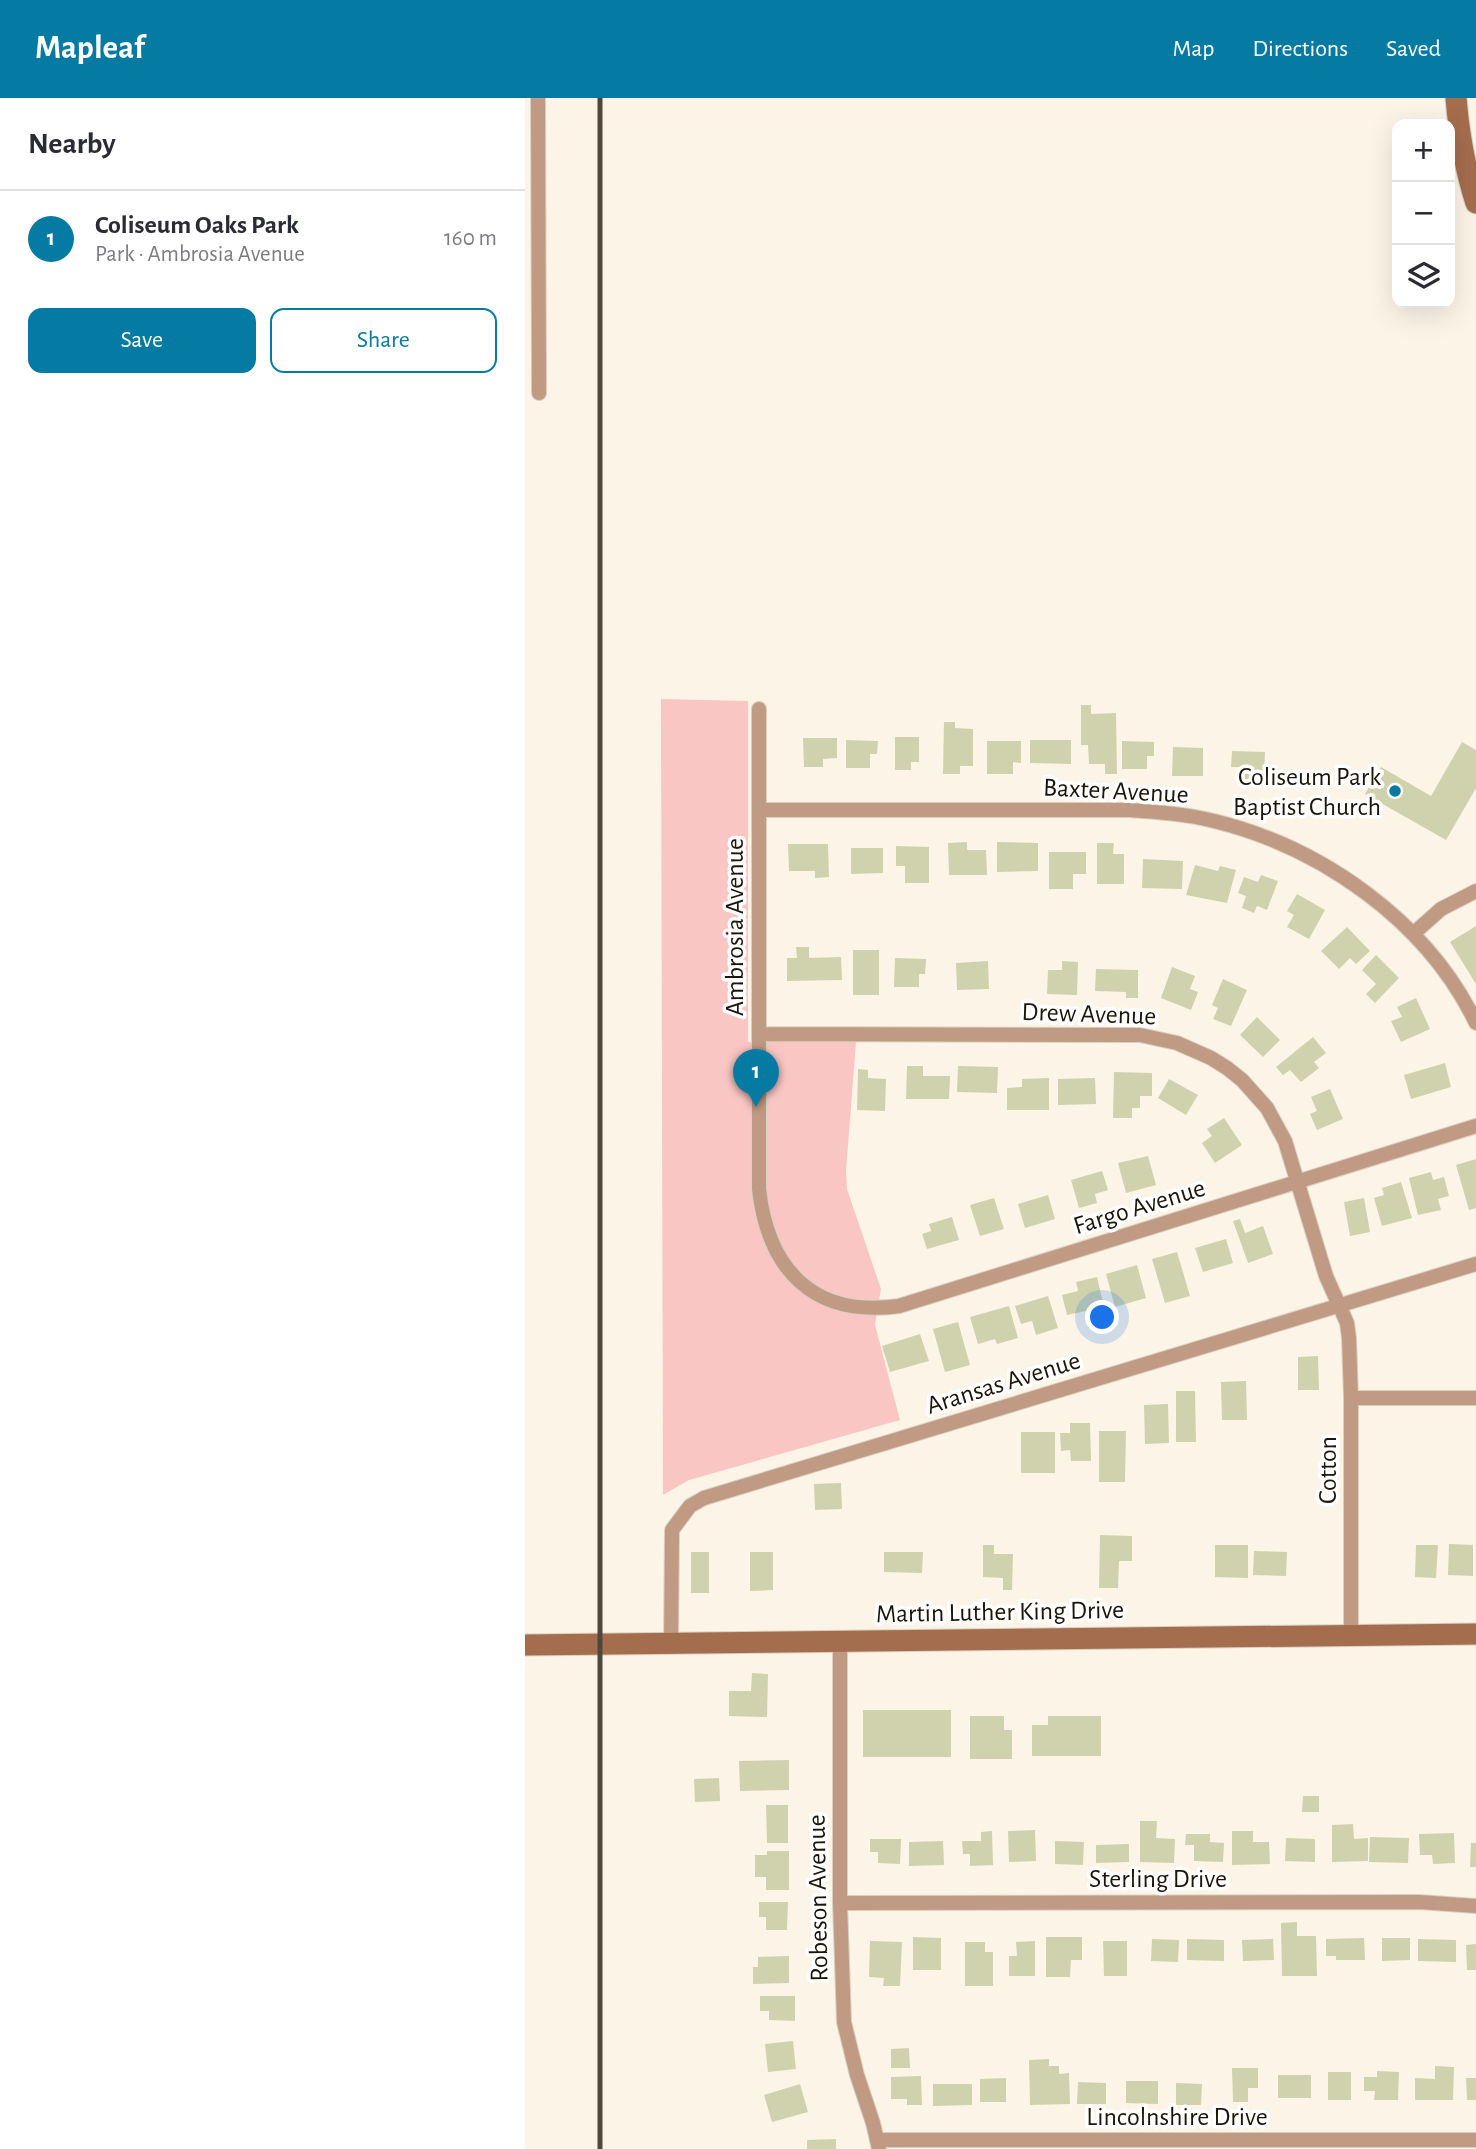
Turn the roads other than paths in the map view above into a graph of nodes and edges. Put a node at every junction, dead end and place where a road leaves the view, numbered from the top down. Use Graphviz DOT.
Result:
graph roads {
  1 [pos="538,98"];
  2 [pos="1456,98"];
  3 [pos="1476,203"];
  4 [pos="539,393"];
  5 [pos="759,709"];
  6 [pos="759,810"];
  7 [pos="1476,891"];
  8 [pos="1413,934"];
  9 [pos="1476,1023"];
  10 [pos="759,1034"];
  11 [pos="1476,1126"];
  12 [pos="1299,1182"];
  13 [pos="1476,1264"];
  14 [pos="816,1294"];
  15 [pos="1340,1306"];
  16 [pos="1351,1398"];
  17 [pos="1476,1398"];
  18 [pos="1476,1634"];
  19 [pos="1351,1636"];
  20 [pos="840,1641"];
  21 [pos="671,1644"];
  22 [pos="525,1646"];
  23 [pos="840,1903"];
  24 [pos="1476,1906"];
  25 [pos="1476,2140"];
  26 [pos="879,2144"];
  1 -- 4 [label="street"];
  2 -- 3 [label="main road"];
  5 -- 6 [label="street, Ambrosia Avenue"];
  6 -- 8 [label="street, Baxter Avenue"];
  6 -- 10 [label="street, Ambrosia Avenue"];
  7 -- 8 [label="street"];
  8 -- 9 [label="street, Baxter Avenue"];
  10 -- 12 [label="street, Drew Avenue"];
  10 -- 14 [label="street, Ambrosia Avenue"];
  11 -- 12 [label="street, Fargo Avenue"];
  12 -- 14 [label="street, Fargo Avenue"];
  12 -- 15 [label="street, Drew Avenue"];
  13 -- 15 [label="street, Aransas Avenue"];
  15 -- 16 [label="street, Cotton"];
  15 -- 21 [label="street, Aransas Avenue"];
  16 -- 17 [label="street"];
  16 -- 19 [label="street, Cotton"];
  18 -- 19 [label="main road, Martin Luther King Drive"];
  19 -- 20 [label="main road, Martin Luther King Drive"];
  20 -- 21 [label="main road, Martin Luther King Drive"];
  20 -- 23 [label="street, Robeson Avenue"];
  21 -- 22 [label="main road, Martin Luther King Drive"];
  23 -- 24 [label="street, Sterling Drive"];
  23 -- 26 [label="street, Robeson Avenue"];
  25 -- 26 [label="street, Lincolnshire Drive"];
}
